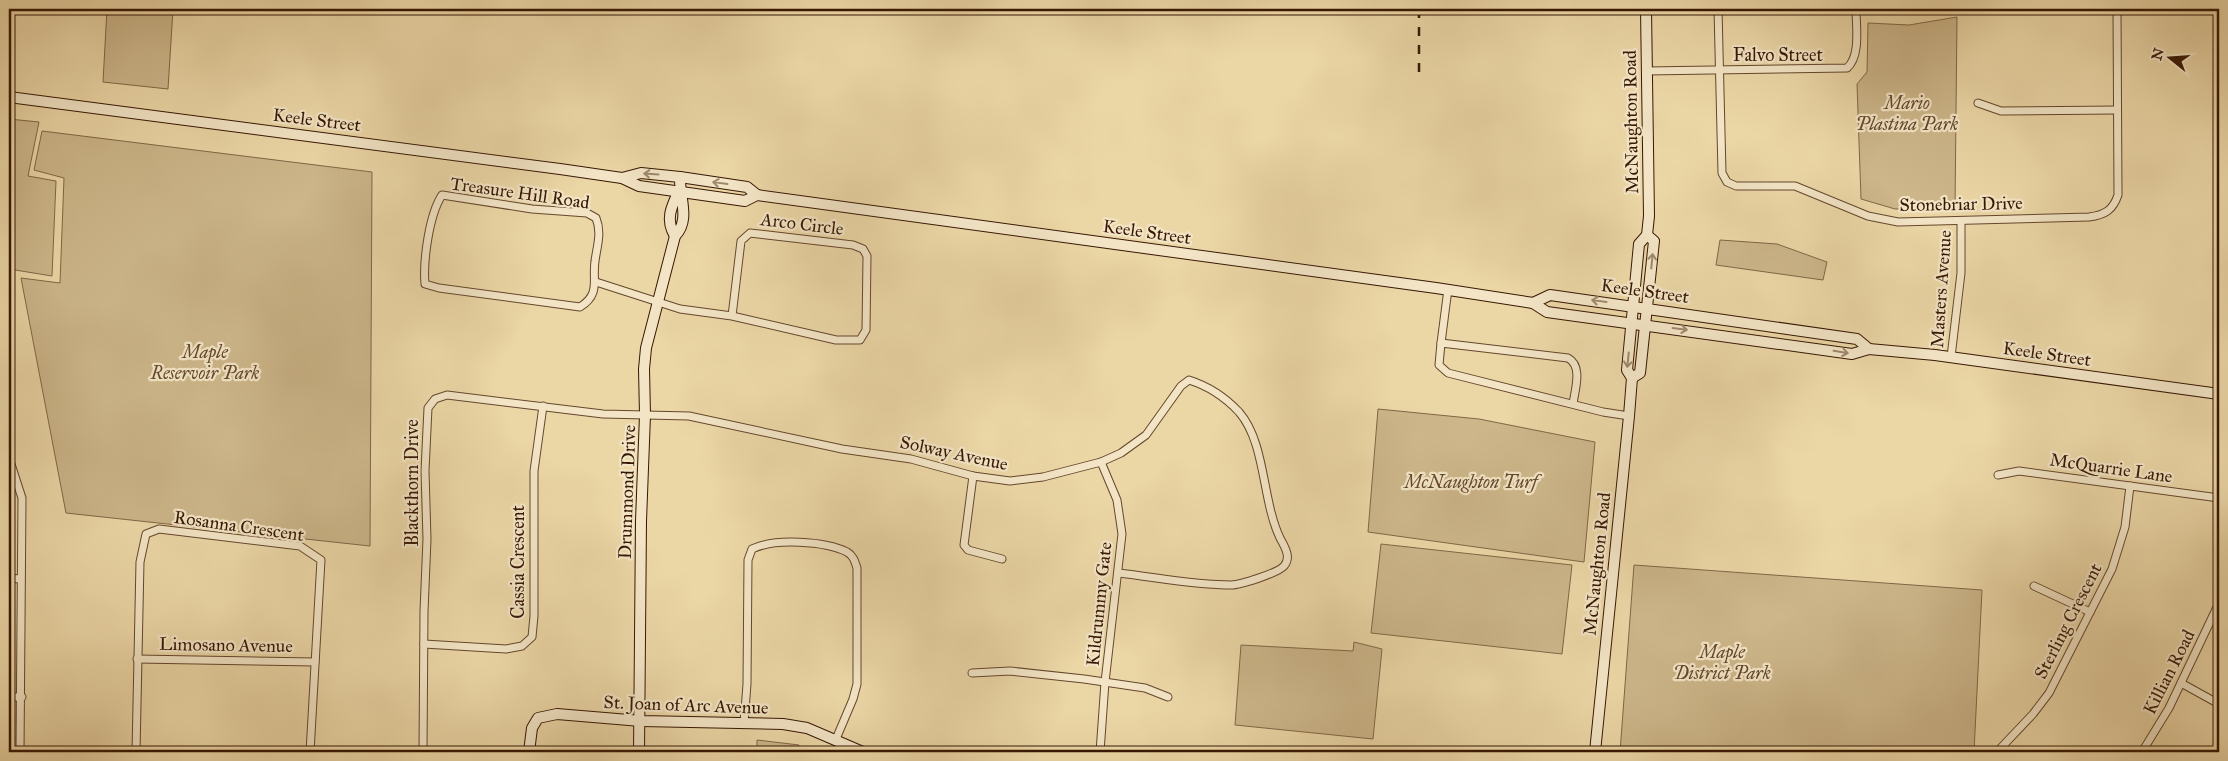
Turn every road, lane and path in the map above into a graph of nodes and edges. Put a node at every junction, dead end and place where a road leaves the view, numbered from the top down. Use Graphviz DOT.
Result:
graph roads {
  1 [pos="1646,9"];
  2 [pos="1718,9"];
  3 [pos="1856,9"];
  4 [pos="1977,9"];
  5 [pos="2036,9"];
  6 [pos="2050,9"];
  7 [pos="2117,9"];
  8 [pos="1720,70"];
  9 [pos="1646,71"];
  10 [pos="9,97"];
  11 [pos="1978,103"];
  12 [pos="2117,110"];
  13 [pos="680,177"];
  14 [pos="622,178"];
  15 [pos="679,191"];
  16 [pos="757,196"];
  17 [pos="1961,222"];
  18 [pos="1647,235"];
  19 [pos="596,282"];
  20 [pos="1448,290"];
  21 [pos="659,301"];
  22 [pos="1533,303"];
  23 [pos="1634,306"];
  24 [pos="1647,308"];
  25 [pos="732,316"];
  26 [pos="1632,322"];
  27 [pos="1646,325"];
  28 [pos="1441,343"];
  29 [pos="1869,349"];
  30 [pos="1951,357"];
  31 [pos="1632,378"];
  32 [pos="2219,394"];
  33 [pos="1573,404"];
  34 [pos="543,406"];
  35 [pos="645,415"];
  36 [pos="1629,416"];
  37 [pos="9,458"];
  38 [pos="1102,462"];
  39 [pos="1998,475"];
  40 [pos="973,476"];
  41 [pos="2130,486"];
  42 [pos="2219,498"];
  43 [pos="1002,559"];
  44 [pos="1118,573"];
  45 [pos="9,578"];
  46 [pos="20,579"];
  47 [pos="2034,586"];
  48 [pos="2219,603"];
  49 [pos="2090,612"];
  50 [pos="424,644"];
  51 [pos="137,659"];
  52 [pos="315,662"];
  53 [pos="972,673"];
  54 [pos="1106,682"];
  55 [pos="2181,684"];
  56 [pos="9,697"];
  57 [pos="22,697"];
  58 [pos="1168,697"];
  59 [pos="2219,704"];
  60 [pos="641,721"];
  61 [pos="744,723"];
  62 [pos="836,739"];
  63 [pos="20,752"];
  64 [pos="136,752"];
  65 [pos="310,752"];
  66 [pos="423,752"];
  67 [pos="529,752"];
  68 [pos="639,752"];
  69 [pos="863,752"];
  70 [pos="1100,752"];
  71 [pos="1595,752"];
  72 [pos="1997,752"];
  73 [pos="2142,752"];
  1 -- 9 [label="main road, McNaughton Road"];
  2 -- 8 [label="street"];
  3 -- 8 [label="street, Falvo Street"];
  4 -- 5 [label="street"];
  6 -- 7 [label="street"];
  7 -- 12 [label="street, Stonebriar Drive"];
  8 -- 9 [label="street, Falvo Street"];
  8 -- 17 [label="street, Stonebriar Drive"];
  9 -- 18 [label="main road, McNaughton Road"];
  10 -- 14 [label="main road, Keele Street"];
  11 -- 12 [label="street"];
  12 -- 17 [label="street, Stonebriar Drive"];
  13 -- 14 [label="main road, Keele Street, one-way"];
  13 -- 15 [label="main road, Drummond Drive"];
  16 -- 13 [label="main road, Keele Street, one-way"];
  14 -- 15 [label="main road, Keele Street"];
  15 -- 16 [label="main road, Keele Street"];
  15 -- 21 [label="main road, Drummond Drive"];
  16 -- 20 [label="main road, Keele Street"];
  17 -- 30 [label="street, Masters Avenue"];
  18 -- 23 [label="main road, McNaughton Road"];
  24 -- 18 [label="main road, McNaughton Road, one-way"];
  19 -- 19 [label="street, Treasure Hill Road"];
  19 -- 21 [label="street"];
  20 -- 22 [label="main road, Keele Street"];
  20 -- 28 [label="street"];
  21 -- 25 [label="street, Arco Circle"];
  21 -- 35 [label="main road, Drummond Drive"];
  23 -- 22 [label="main road, Keele Street, one-way"];
  22 -- 26 [label="main road, Keele Street"];
  23 -- 24 [label="main road, Keele Street"];
  23 -- 26 [label="main road, McNaughton Road"];
  24 -- 27 [label="main road, McNaughton Road"];
  24 -- 29 [label="main road, Keele Street"];
  25 -- 25 [label="street, Arco Circle"];
  26 -- 27 [label="main road, Keele Street"];
  26 -- 31 [label="main road, McNaughton Road, one-way"];
  27 -- 29 [label="main road, Keele Street, one-way"];
  27 -- 31 [label="main road, McNaughton Road"];
  28 -- 33 [label="street"];
  28 -- 33 [label="street"];
  29 -- 30 [label="main road, Keele Street"];
  30 -- 32 [label="main road, Keele Street"];
  31 -- 36 [label="main road, McNaughton Road"];
  33 -- 36 [label="street"];
  34 -- 35 [label="street, Blackthorn Drive"];
  34 -- 50 [label="street, Cassia Crescent"];
  34 -- 50 [label="street, Blackthorn Drive"];
  35 -- 40 [label="street, Solway Avenue"];
  35 -- 60 [label="main road, Drummond Drive"];
  36 -- 71 [label="main road, McNaughton Road"];
  37 -- 46 [label="street"];
  38 -- 40 [label="street, Solway Avenue"];
  38 -- 44 [label="street, Kildrummy Gate"];
  38 -- 44 [label="street, Solway Avenue"];
  39 -- 41 [label="street, McQuarrie Lane"];
  40 -- 43 [label="street"];
  41 -- 42 [label="street, McQuarrie Lane"];
  41 -- 49 [label="street, Sterling Crescent"];
  44 -- 54 [label="street, Kildrummy Gate"];
  45 -- 46 [label="street"];
  46 -- 57 [label="street"];
  47 -- 49 [label="street"];
  48 -- 55 [label="street, Killian Road"];
  49 -- 72 [label="street, Sterling Crescent"];
  50 -- 66 [label="street, Blackthorn Drive"];
  51 -- 52 [label="street, Limosano Avenue"];
  51 -- 52 [label="street, Rosanna Crescent"];
  51 -- 64 [label="street, Rosanna Crescent"];
  52 -- 65 [label="street, Rosanna Crescent"];
  53 -- 54 [label="street"];
  54 -- 58 [label="street"];
  54 -- 70 [label="street, Kildrummy Gate"];
  55 -- 59 [label="street"];
  55 -- 73 [label="street, Killian Road"];
  56 -- 57 [label="street"];
  57 -- 63 [label="street"];
  60 -- 61 [label="main road, St. Joan of Arc Avenue"];
  60 -- 67 [label="main road, St. Joan of Arc Avenue"];
  60 -- 68 [label="main road, Drummond Drive"];
  61 -- 62 [label="main road, St. Joan of Arc Avenue"];
  61 -- 62 [label="street"];
  62 -- 69 [label="main road, St. Joan of Arc Avenue"];
}
